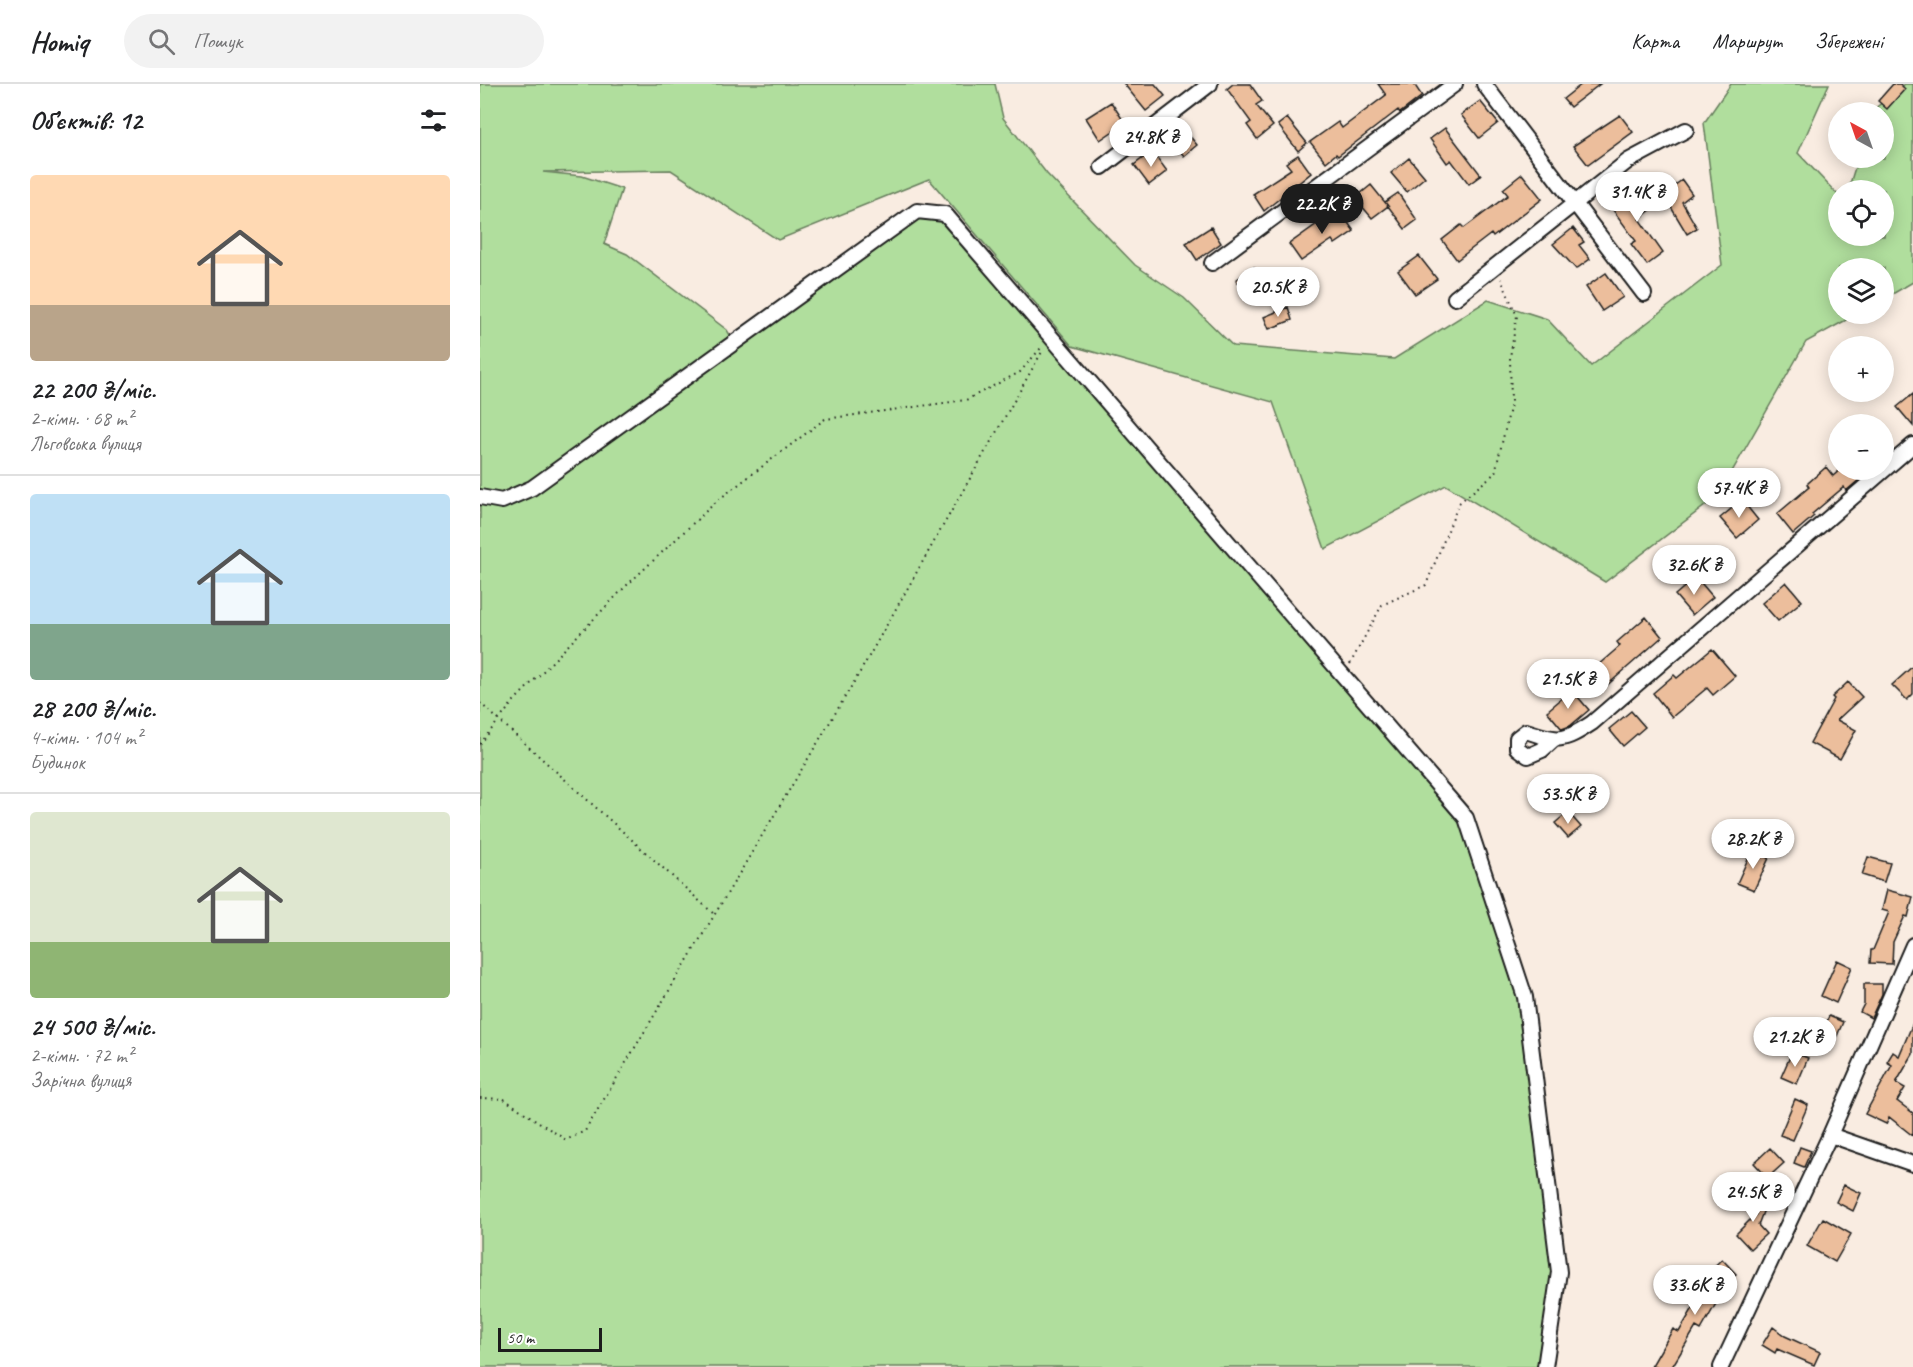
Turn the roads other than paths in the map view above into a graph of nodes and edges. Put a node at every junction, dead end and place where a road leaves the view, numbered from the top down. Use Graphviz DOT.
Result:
graph roads {
  1 [pos="1210,84"];
  2 [pos="1455,84"];
  3 [pos="1484,84"];
  4 [pos="1686,130"];
  5 [pos="1102,167"];
  6 [pos="1574,202"];
  7 [pos="1212,263"];
  8 [pos="1644,294"];
  9 [pos="1455,298"];
  10 [pos="1913,445"];
  11 [pos="480,497"];
  12 [pos="1553,740"];
  13 [pos="1913,945"];
  14 [pos="1830,1135"];
  15 [pos="1913,1164"];
  16 [pos="1545,1367"];
  17 [pos="1721,1367"];
  1 -- 5 [label="street"];
  2 -- 7 [label="street"];
  3 -- 6 [label="street"];
  4 -- 6 [label="street"];
  6 -- 8 [label="street"];
  6 -- 9 [label="street"];
  10 -- 12 [label="street"];
  11 -- 16 [label="street"];
  13 -- 14 [label="street"];
  14 -- 15 [label="street"];
  14 -- 17 [label="street"];
}
